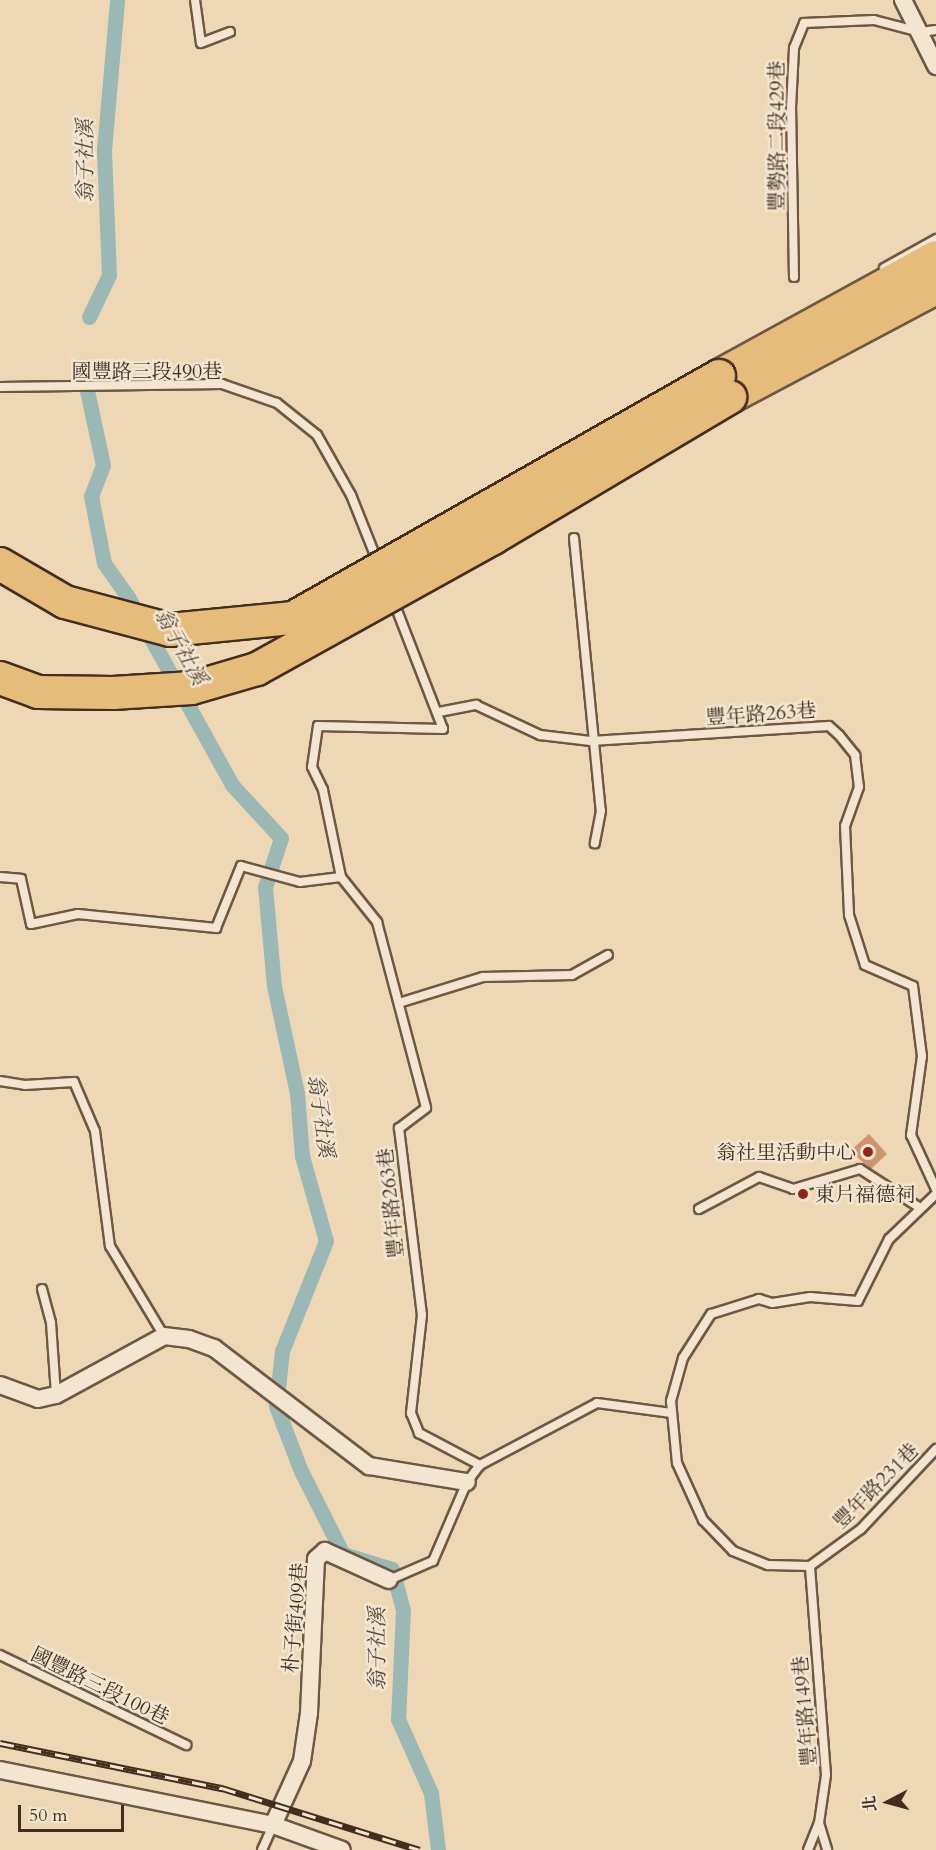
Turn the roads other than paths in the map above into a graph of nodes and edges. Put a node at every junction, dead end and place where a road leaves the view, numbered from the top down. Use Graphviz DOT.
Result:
graph roads {
  1 [pos="195,0"];
  2 [pos="903,0"];
  3 [pos="928,31"];
  4 [pos="230,32"];
  5 [pos="936,66"];
  6 [pos="936,239"];
  7 [pos="936,257"];
  8 [pos="876,272"];
  9 [pos="794,277"];
  10 [pos="936,288"];
  11 [pos="936,300"];
  12 [pos="811,367"];
  13 [pos="0,387"];
  14 [pos="723,387"];
  15 [pos="574,538"];
  16 [pos="0,564"];
  17 [pos="0,678"];
  18 [pos="439,712"];
  19 [pos="591,741"];
  20 [pos="596,843"];
  21 [pos="0,877"];
  22 [pos="341,877"];
  23 [pos="608,955"];
  24 [pos="402,1002"];
  25 [pos="4,1083"];
  26 [pos="936,1189"];
  27 [pos="936,1194"];
  28 [pos="920,1208"];
  29 [pos="699,1209"];
  30 [pos="42,1289"];
  31 [pos="164,1336"];
  32 [pos="0,1385"];
  33 [pos="56,1395"];
  34 [pos="671,1413"];
  35 [pos="936,1449"];
  36 [pos="480,1465"];
  37 [pos="467,1482"];
  38 [pos="810,1566"];
  39 [pos="395,1579"];
  40 [pos="0,1655"];
  41 [pos="186,1745"];
  42 [pos="0,1770"];
  43 [pos="819,1823"];
  44 [pos="273,1825"];
  45 [pos="262,1850"];
  46 [pos="342,1850"];
  47 [pos="808,1850"];
  48 [pos="827,1850"];
  1 -- 4 [label="lane"];
  2 -- 3 [label="street"];
  3 -- 5 [label="street"];
  3 -- 9 [label="lane, 豐勢路二段429巷"];
  6 -- 8 [label="lane"];
  7 -- 14 [label="highway"];
  10 -- 14 [label="highway"];
  11 -- 12 [label="lane"];
  13 -- 18 [label="lane, 國豐路三段490巷"];
  14 -- 16 [label="highway, bridge"];
  14 -- 17 [label="highway, bridge"];
  15 -- 19 [label="lane"];
  18 -- 19 [label="lane, 豐年路263巷"];
  18 -- 22 [label="lane, 豐年路263巷"];
  19 -- 20 [label="lane"];
  19 -- 26 [label="lane, 豐年路263巷"];
  21 -- 22 [label="lane"];
  22 -- 24 [label="lane, 豐年路263巷"];
  23 -- 24 [label="lane"];
  24 -- 36 [label="lane, 豐年路263巷"];
  25 -- 31 [label="lane"];
  27 -- 28 [label="lane"];
  28 -- 29 [label="lane"];
  28 -- 34 [label="lane"];
  30 -- 33 [label="lane"];
  31 -- 33 [label="street"];
  31 -- 37 [label="street"];
  32 -- 33 [label="street"];
  34 -- 36 [label="lane"];
  34 -- 38 [label="lane"];
  35 -- 38 [label="lane, 豐年路231巷"];
  36 -- 37 [label="lane, 朴子街409巷"];
  37 -- 39 [label="lane, 朴子街409巷"];
  38 -- 43 [label="lane, 豐年路149巷"];
  39 -- 44 [label="street, 朴子街409巷"];
  40 -- 41 [label="lane, 國豐路三段100巷"];
  42 -- 44 [label="street"];
  43 -- 47 [label="lane, 豐年路149巷"];
  43 -- 48 [label="lane"];
  44 -- 45 [label="lane, 朴子街409巷"];
  44 -- 46 [label="street"];
}
